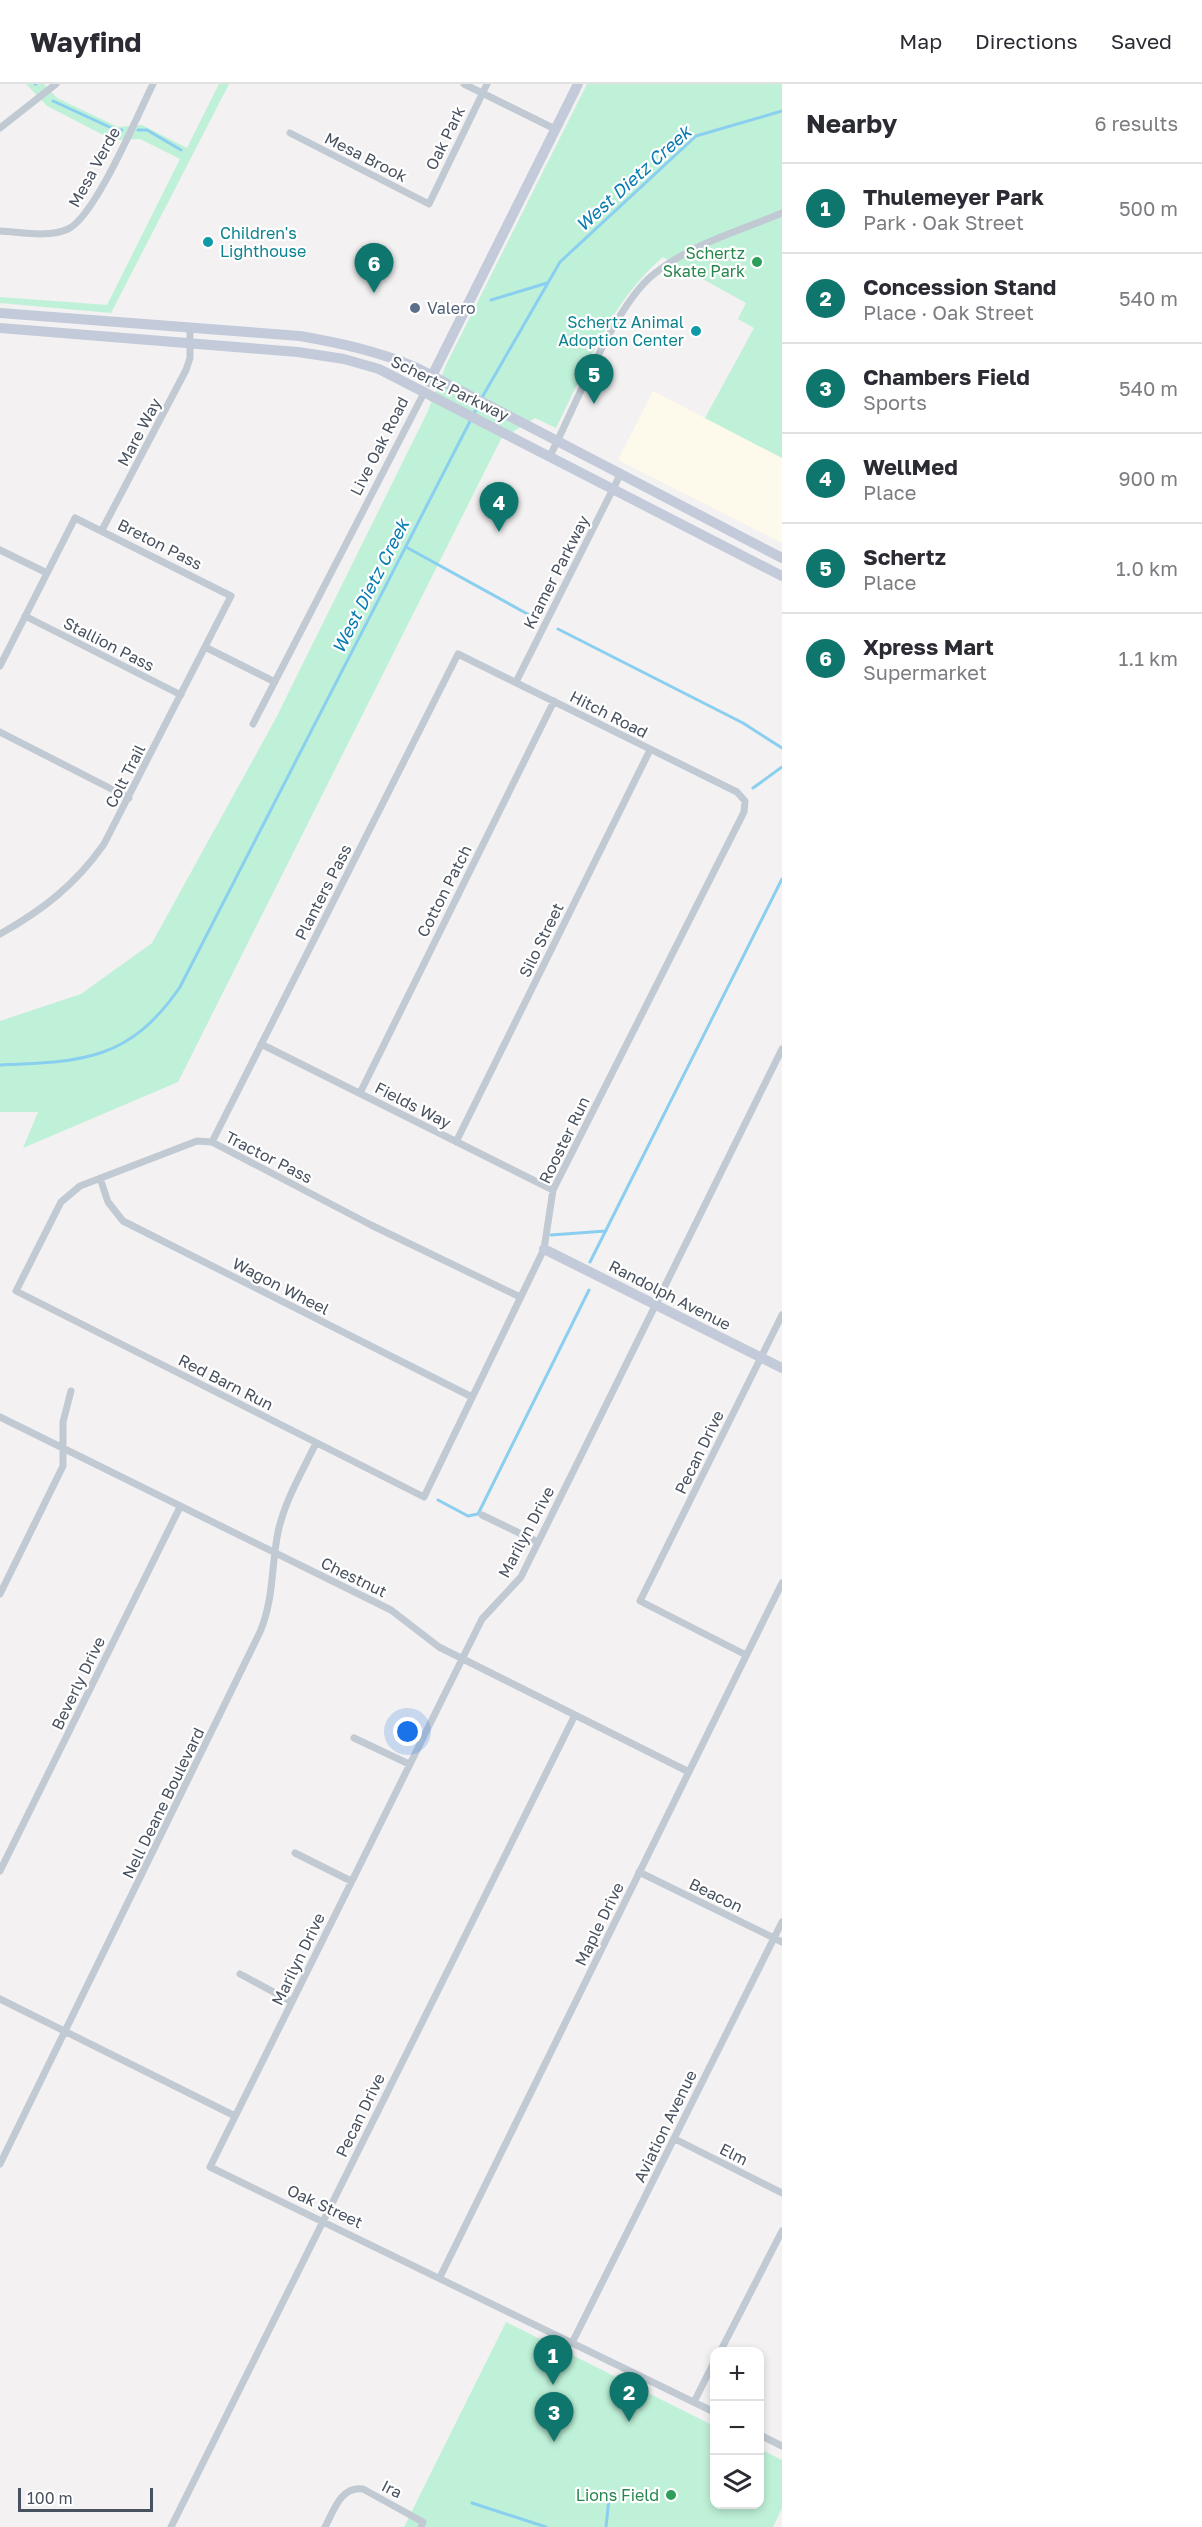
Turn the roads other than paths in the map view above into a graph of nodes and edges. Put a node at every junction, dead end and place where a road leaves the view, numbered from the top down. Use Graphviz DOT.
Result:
graph roads {
  1 [pos="56,84"];
  2 [pos="153,84"];
  3 [pos="464,84"];
  4 [pos="487,84"];
  5 [pos="578,84"];
  6 [pos="482,93"];
  7 [pos="0,128"];
  8 [pos="555,129"];
  9 [pos="291,133"];
  10 [pos="429,204"];
  11 [pos="782,213"];
  12 [pos="0,231"];
  13 [pos="0,313"];
  14 [pos="0,328"];
  15 [pos="190,328"];
  16 [pos="191,344"];
  17 [pos="432,376"];
  18 [pos="425,391"];
  19 [pos="557,442"];
  20 [pos="550,456"];
  21 [pos="620,475"];
  22 [pos="613,489"];
  23 [pos="668,500"];
  24 [pos="661,512"];
  25 [pos="711,522"];
  26 [pos="102,530"];
  27 [pos="704,536"];
  28 [pos="0,550"];
  29 [pos="782,558"];
  30 [pos="47,573"];
  31 [pos="782,576"];
  32 [pos="231,596"];
  33 [pos="25,616"];
  34 [pos="205,647"];
  35 [pos="458,654"];
  36 [pos="0,666"];
  37 [pos="275,682"];
  38 [pos="516,682"];
  39 [pos="181,695"];
  40 [pos="554,701"];
  41 [pos="253,724"];
  42 [pos="0,732"];
  43 [pos="650,750"];
  44 [pos="129,798"];
  45 [pos="745,801"];
  46 [pos="0,934"];
  47 [pos="261,1044"];
  48 [pos="782,1049"];
  49 [pos="360,1093"];
  50 [pos="212,1142"];
  51 [pos="456,1142"];
  52 [pos="100,1178"];
  53 [pos="553,1190"];
  54 [pos="544,1249"];
  55 [pos="16,1291"];
  56 [pos="520,1297"];
  57 [pos="656,1305"];
  58 [pos="782,1315"];
  59 [pos="761,1358"];
  60 [pos="782,1368"];
  61 [pos="71,1391"];
  62 [pos="472,1397"];
  63 [pos="0,1418"];
  64 [pos="316,1443"];
  65 [pos="65,1449"];
  66 [pos="424,1497"];
  67 [pos="180,1508"];
  68 [pos="482,1515"];
  69 [pos="538,1542"];
  70 [pos="275,1554"];
  71 [pos="782,1583"];
  72 [pos="0,1594"];
  73 [pos="746,1655"];
  74 [pos="462,1658"];
  75 [pos="574,1715"];
  76 [pos="354,1738"];
  77 [pos="409,1764"];
  78 [pos="689,1772"];
  79 [pos="295,1853"];
  80 [pos="0,1871"];
  81 [pos="639,1872"];
  82 [pos="351,1881"];
  83 [pos="782,1922"];
  84 [pos="774,1938"];
  85 [pos="782,1942"];
  86 [pos="240,1974"];
  87 [pos="0,1999"];
  88 [pos="292,2002"];
  89 [pos="64,2031"];
  90 [pos="235,2116"];
  91 [pos="675,2139"];
  92 [pos="0,2164"];
  93 [pos="782,2193"];
  94 [pos="323,2220"];
  95 [pos="782,2231"];
  96 [pos="440,2277"];
  97 [pos="573,2342"];
  98 [pos="723,2347"];
  99 [pos="710,2370"];
  100 [pos="694,2402"];
  101 [pos="710,2410"];
  102 [pos="764,2437"];
  103 [pos="782,2446"];
  104 [pos="171,2527"];
  105 [pos="325,2527"];
  106 [pos="421,2527"];
  1 -- 7 [label="street"];
  2 -- 12 [label="street, Mesa Verde"];
  3 -- 6 [label="street"];
  4 -- 6 [label="street, Oak Park"];
  5 -- 8 [label="main road, Live Oak Road"];
  6 -- 8 [label="street"];
  6 -- 10 [label="street, Oak Park"];
  8 -- 17 [label="main road, Live Oak Road"];
  9 -- 10 [label="street, Mesa Brook"];
  11 -- 19 [label="street"];
  13 -- 15 [label="main road, Schertz Parkway"];
  14 -- 16 [label="main road, Schertz Parkway"];
  15 -- 16 [label="street, Mare Way"];
  15 -- 17 [label="main road, Schertz Parkway"];
  16 -- 18 [label="main road, Schertz Parkway"];
  16 -- 26 [label="street, Mare Way"];
  17 -- 18 [label="main road, Live Oak Road"];
  17 -- 19 [label="main road, Schertz Parkway"];
  18 -- 20 [label="main road, Schertz Parkway"];
  18 -- 37 [label="street, Live Oak Road"];
  19 -- 20 [label="street"];
  19 -- 21 [label="main road, Schertz Parkway"];
  20 -- 22 [label="main road, Schertz Parkway"];
  21 -- 22 [label="street, Kramer Parkway"];
  21 -- 23 [label="main road, Schertz Parkway"];
  22 -- 24 [label="main road, Schertz Parkway"];
  22 -- 38 [label="street, Kramer Parkway"];
  23 -- 24 [label="main road"];
  23 -- 25 [label="main road, Schertz Parkway"];
  24 -- 27 [label="main road, Schertz Parkway"];
  25 -- 27 [label="main road"];
  25 -- 29 [label="main road, Schertz Parkway"];
  26 -- 30 [label="street, Breton Pass"];
  26 -- 32 [label="street, Breton Pass"];
  27 -- 31 [label="main road, Schertz Parkway"];
  28 -- 30 [label="street"];
  30 -- 33 [label="street"];
  32 -- 34 [label="street, Colt Trail"];
  33 -- 36 [label="street"];
  33 -- 39 [label="street, Stallion Pass"];
  34 -- 37 [label="street"];
  34 -- 39 [label="street, Colt Trail"];
  35 -- 38 [label="street, Hitch Road"];
  35 -- 47 [label="street, Planters Pass"];
  37 -- 41 [label="street, Live Oak Road"];
  38 -- 40 [label="street, Hitch Road"];
  39 -- 44 [label="street, Colt Trail"];
  40 -- 43 [label="street, Hitch Road"];
  40 -- 49 [label="street, Cotton Patch"];
  42 -- 44 [label="street"];
  43 -- 45 [label="street, Hitch Road"];
  43 -- 51 [label="street, Silo Street"];
  44 -- 46 [label="street, Colt Trail"];
  45 -- 53 [label="street, Rooster Run"];
  47 -- 49 [label="street, Fields Way"];
  47 -- 50 [label="street, Planters Pass"];
  48 -- 57 [label="street, Marilyn Drive"];
  49 -- 51 [label="street, Fields Way"];
  50 -- 52 [label="street, Tractor Pass"];
  50 -- 56 [label="street, Tractor Pass"];
  51 -- 53 [label="street, Fields Way"];
  52 -- 55 [label="street, Tractor Pass"];
  52 -- 62 [label="street, Wagon Wheel"];
  53 -- 54 [label="street, Rooster Run"];
  54 -- 56 [label="street, Rooster Run"];
  54 -- 57 [label="main road, Randolph Avenue"];
  55 -- 64 [label="street, Red Barn Run"];
  56 -- 62 [label="street, Rooster Run"];
  57 -- 59 [label="main road, Randolph Avenue"];
  57 -- 69 [label="street, Marilyn Drive"];
  58 -- 59 [label="street, Pecan Drive"];
  59 -- 60 [label="main road, Randolph Avenue"];
  59 -- 73 [label="street, Pecan Drive"];
  61 -- 65 [label="street"];
  62 -- 66 [label="street, Rooster Run"];
  63 -- 65 [label="street, Chestnut"];
  64 -- 66 [label="street, Red Barn Run"];
  64 -- 70 [label="street, Nell Deane Boulevard"];
  65 -- 67 [label="street, Chestnut"];
  65 -- 72 [label="street"];
  67 -- 70 [label="street, Chestnut"];
  67 -- 80 [label="street, Beverly Drive"];
  68 -- 69 [label="street"];
  69 -- 74 [label="street, Marilyn Drive"];
  70 -- 74 [label="street, Chestnut"];
  70 -- 89 [label="street, Nell Deane Boulevard"];
  71 -- 73 [label="street, Maple Drive"];
  73 -- 78 [label="street, Maple Drive"];
  74 -- 75 [label="street, Chestnut"];
  74 -- 77 [label="street, Marilyn Drive"];
  75 -- 78 [label="street, Chestnut"];
  75 -- 94 [label="street, Pecan Drive"];
  76 -- 77 [label="street"];
  77 -- 82 [label="street, Marilyn Drive"];
  78 -- 81 [label="street, Maple Drive"];
  79 -- 82 [label="street"];
  81 -- 84 [label="street, Beacon"];
  81 -- 96 [label="street, Maple Drive"];
  82 -- 88 [label="street, Marilyn Drive"];
  83 -- 84 [label="street, Aviation Avenue"];
  84 -- 85 [label="street, Beacon"];
  84 -- 91 [label="street, Aviation Avenue"];
  86 -- 88 [label="street"];
  87 -- 89 [label="street"];
  88 -- 90 [label="street, Marilyn Drive"];
  89 -- 90 [label="street"];
  89 -- 92 [label="street, Nell Deane Boulevard"];
  90 -- 94 [label="street, Oak Street"];
  91 -- 93 [label="street, Elm"];
  91 -- 97 [label="street, Aviation Avenue"];
  94 -- 96 [label="street, Oak Street"];
  94 -- 104 [label="street, Pecan Drive"];
  95 -- 98 [label="street"];
  96 -- 97 [label="street, Oak Street"];
  97 -- 100 [label="street, Oak Street"];
  99 -- 100 [label="street"];
  100 -- 101 [label="street, Oak Street"];
  102 -- 103 [label="street"];
  105 -- 106 [label="street, Ira"];
}
